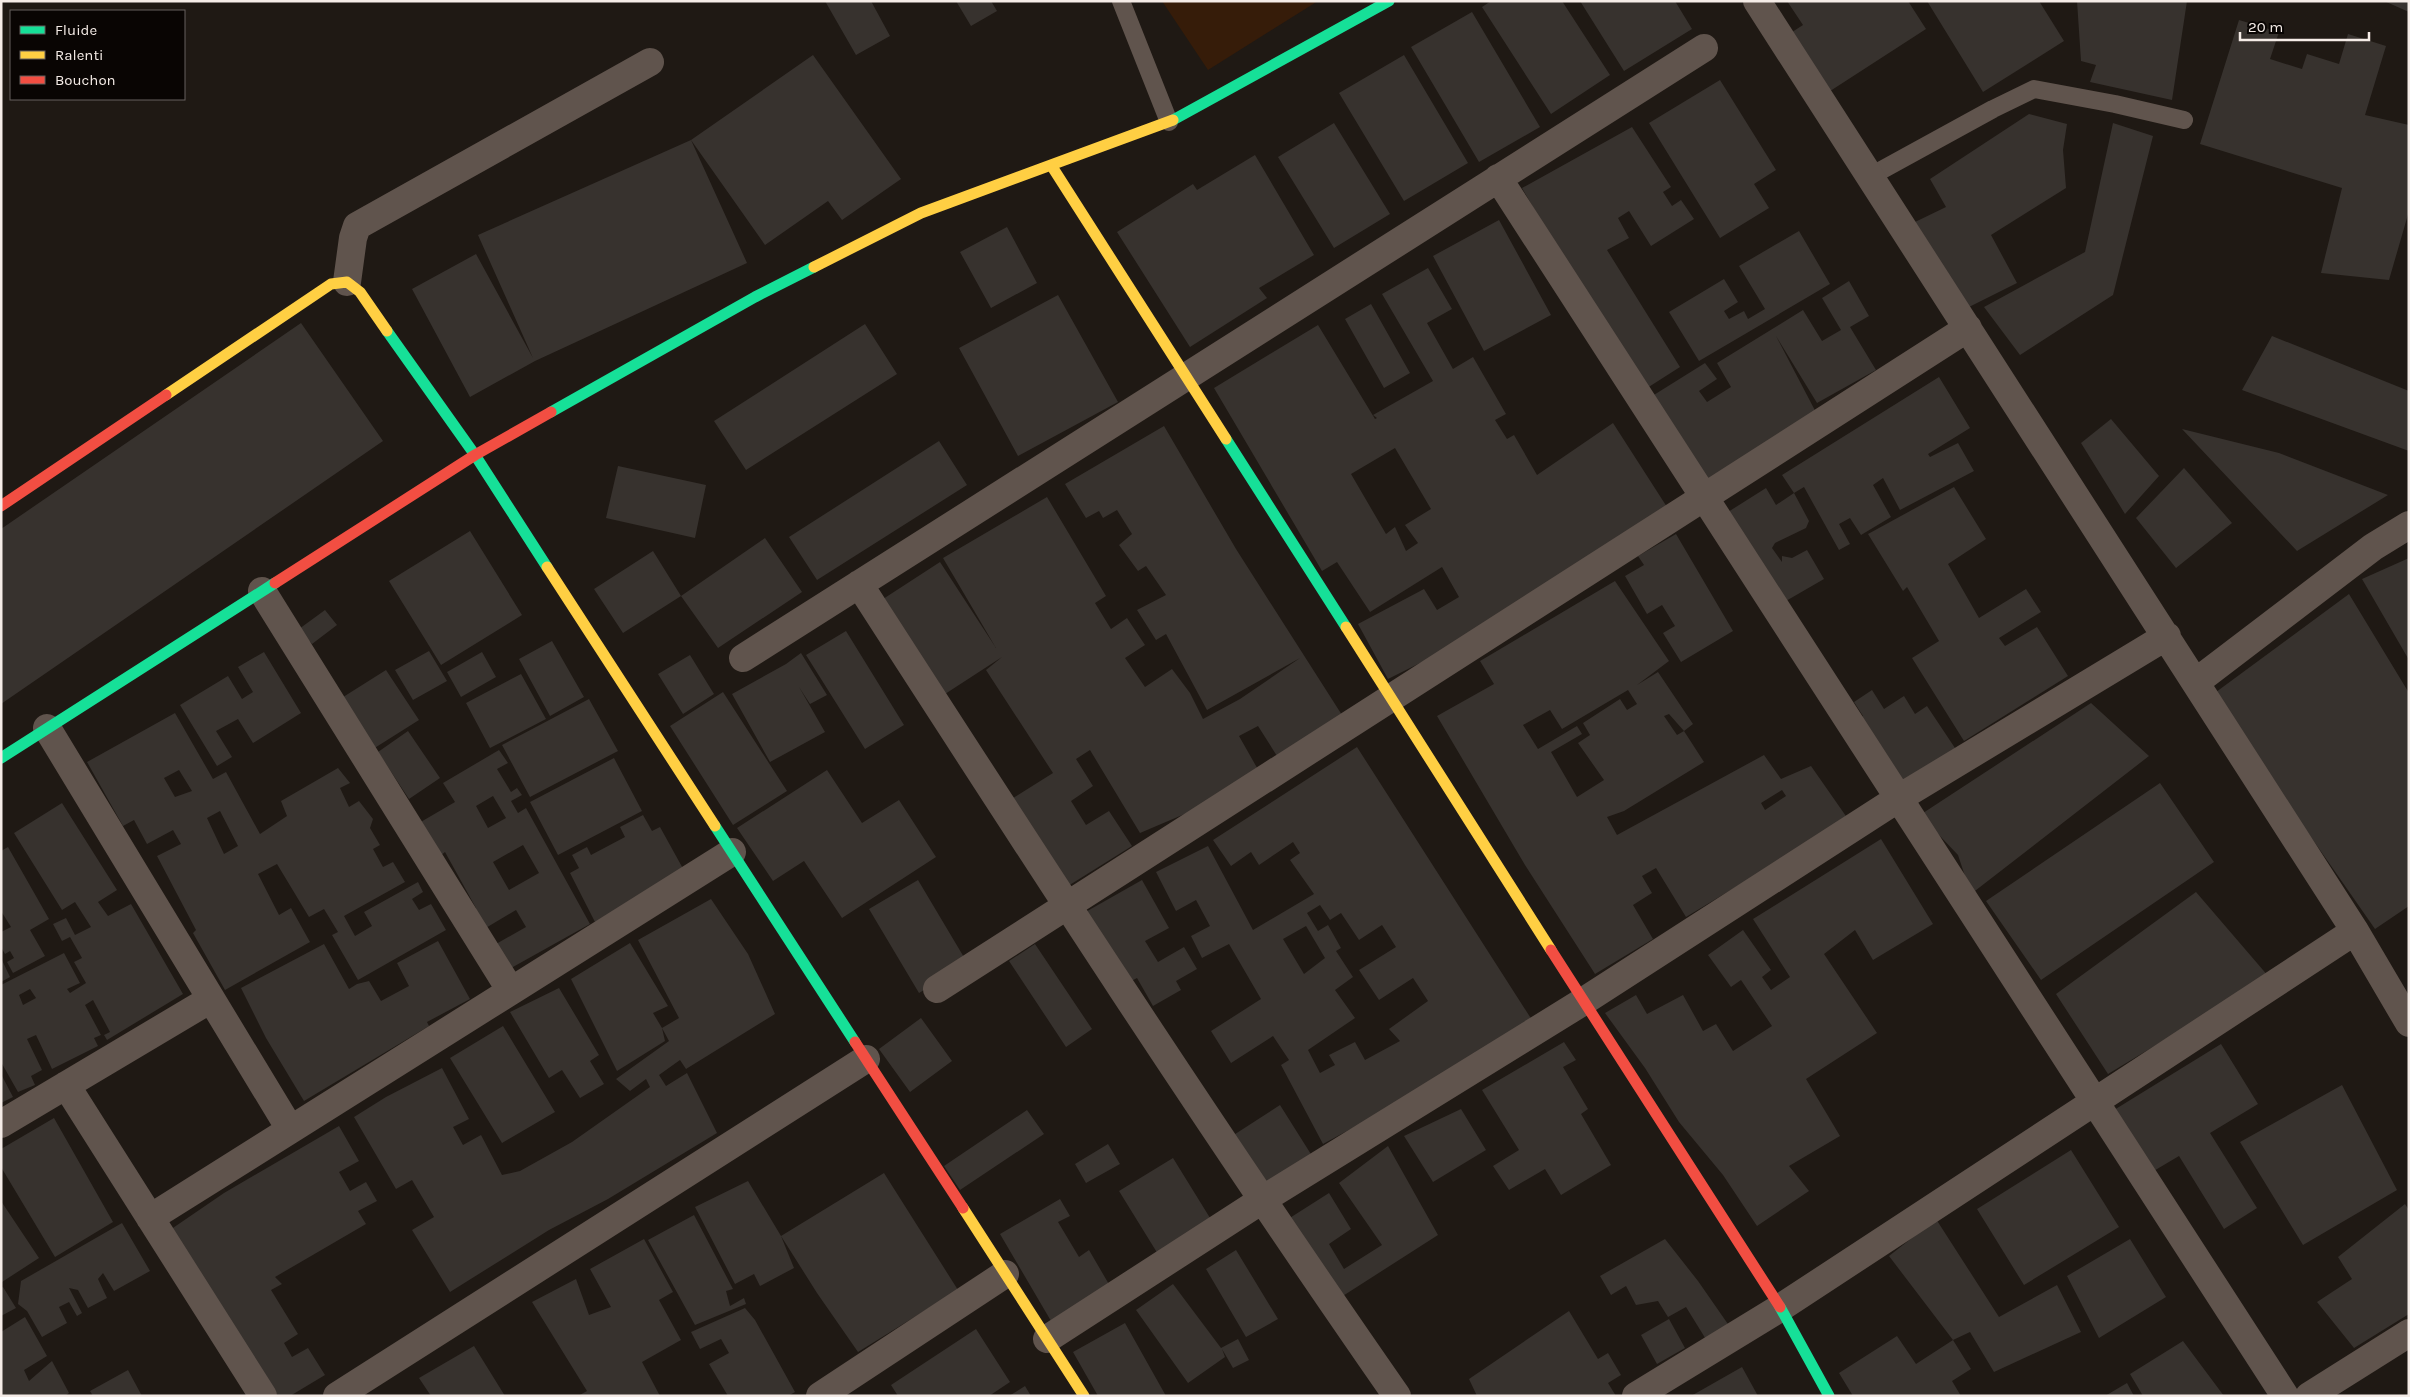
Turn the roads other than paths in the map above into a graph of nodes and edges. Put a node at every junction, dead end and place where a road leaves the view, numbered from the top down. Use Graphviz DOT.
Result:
graph roads {
  1 [pos="1121,1"];
  2 [pos="1389,1"];
  3 [pos="1757,1"];
  4 [pos="1704,48"];
  5 [pos="650,62"];
  6 [pos="2184,120"];
  7 [pos="1169,122"];
  8 [pos="1051,166"];
  9 [pos="1869,177"];
  10 [pos="1498,178"];
  11 [pos="347,282"];
  12 [pos="1968,328"];
  13 [pos="1186,377"];
  14 [pos="475,455"];
  15 [pos="1705,497"];
  16 [pos="1,506"];
  17 [pos="2409,525"];
  18 [pos="859,584"];
  19 [pos="262,591"];
  20 [pos="2167,636"];
  21 [pos="743,658"];
  22 [pos="2196,682"];
  23 [pos="1391,698"];
  24 [pos="47,728"];
  25 [pos="1,758"];
  26 [pos="1899,798"];
  27 [pos="732,852"];
  28 [pos="1067,906"];
  29 [pos="2355,931"];
  30 [pos="937,989"];
  31 [pos="511,991"];
  32 [pos="211,999"];
  33 [pos="1584,1002"];
  34 [pos="2409,1023"];
  35 [pos="866,1059"];
  36 [pos="66,1085"];
  37 [pos="2095,1100"];
  38 [pos="1,1124"];
  39 [pos="290,1129"];
  40 [pos="1262,1200"];
  41 [pos="150,1218"];
  42 [pos="1005,1274"];
  43 [pos="1780,1308"];
  44 [pos="2409,1333"];
  45 [pos="1047,1339"];
  46 [pos="263,1396"];
  47 [pos="337,1396"];
  48 [pos="820,1396"];
  49 [pos="1084,1396"];
  50 [pos="1397,1396"];
  51 [pos="1636,1396"];
  52 [pos="1829,1396"];
  53 [pos="2285,1396"];
  54 [pos="2309,1396"];
  1 -- 7 [label="lane"];
  2 -- 7 [label="street"];
  3 -- 9 [label="street"];
  4 -- 10 [label="street"];
  5 -- 11 [label="street"];
  6 -- 9 [label="lane"];
  7 -- 8 [label="street"];
  8 -- 13 [label="street"];
  8 -- 14 [label="street"];
  9 -- 12 [label="street"];
  10 -- 13 [label="street"];
  10 -- 15 [label="street"];
  11 -- 14 [label="street"];
  11 -- 16 [label="street"];
  12 -- 15 [label="street"];
  12 -- 20 [label="street"];
  13 -- 18 [label="street"];
  13 -- 23 [label="street"];
  14 -- 19 [label="street"];
  14 -- 27 [label="street"];
  15 -- 23 [label="street"];
  15 -- 26 [label="street"];
  17 -- 22 [label="street"];
  18 -- 21 [label="street"];
  18 -- 28 [label="street"];
  19 -- 24 [label="street"];
  19 -- 31 [label="street"];
  20 -- 22 [label="street"];
  20 -- 26 [label="street"];
  22 -- 29 [label="street"];
  23 -- 28 [label="street"];
  23 -- 33 [label="street"];
  24 -- 25 [label="street"];
  24 -- 32 [label="street"];
  26 -- 33 [label="street"];
  26 -- 37 [label="street"];
  27 -- 31 [label="street"];
  27 -- 35 [label="street"];
  28 -- 30 [label="street"];
  28 -- 40 [label="street"];
  29 -- 34 [label="street"];
  29 -- 37 [label="street"];
  31 -- 39 [label="street"];
  32 -- 36 [label="street"];
  32 -- 39 [label="street"];
  33 -- 40 [label="street"];
  33 -- 43 [label="street"];
  35 -- 42 [label="street"];
  35 -- 47 [label="street"];
  36 -- 38 [label="street"];
  36 -- 41 [label="street"];
  37 -- 43 [label="street"];
  37 -- 53 [label="street"];
  39 -- 41 [label="street"];
  40 -- 45 [label="street"];
  40 -- 50 [label="street"];
  41 -- 46 [label="street"];
  42 -- 45 [label="street"];
  42 -- 48 [label="street"];
  43 -- 51 [label="street"];
  43 -- 52 [label="street"];
  44 -- 54 [label="street"];
  45 -- 49 [label="street"];
}
